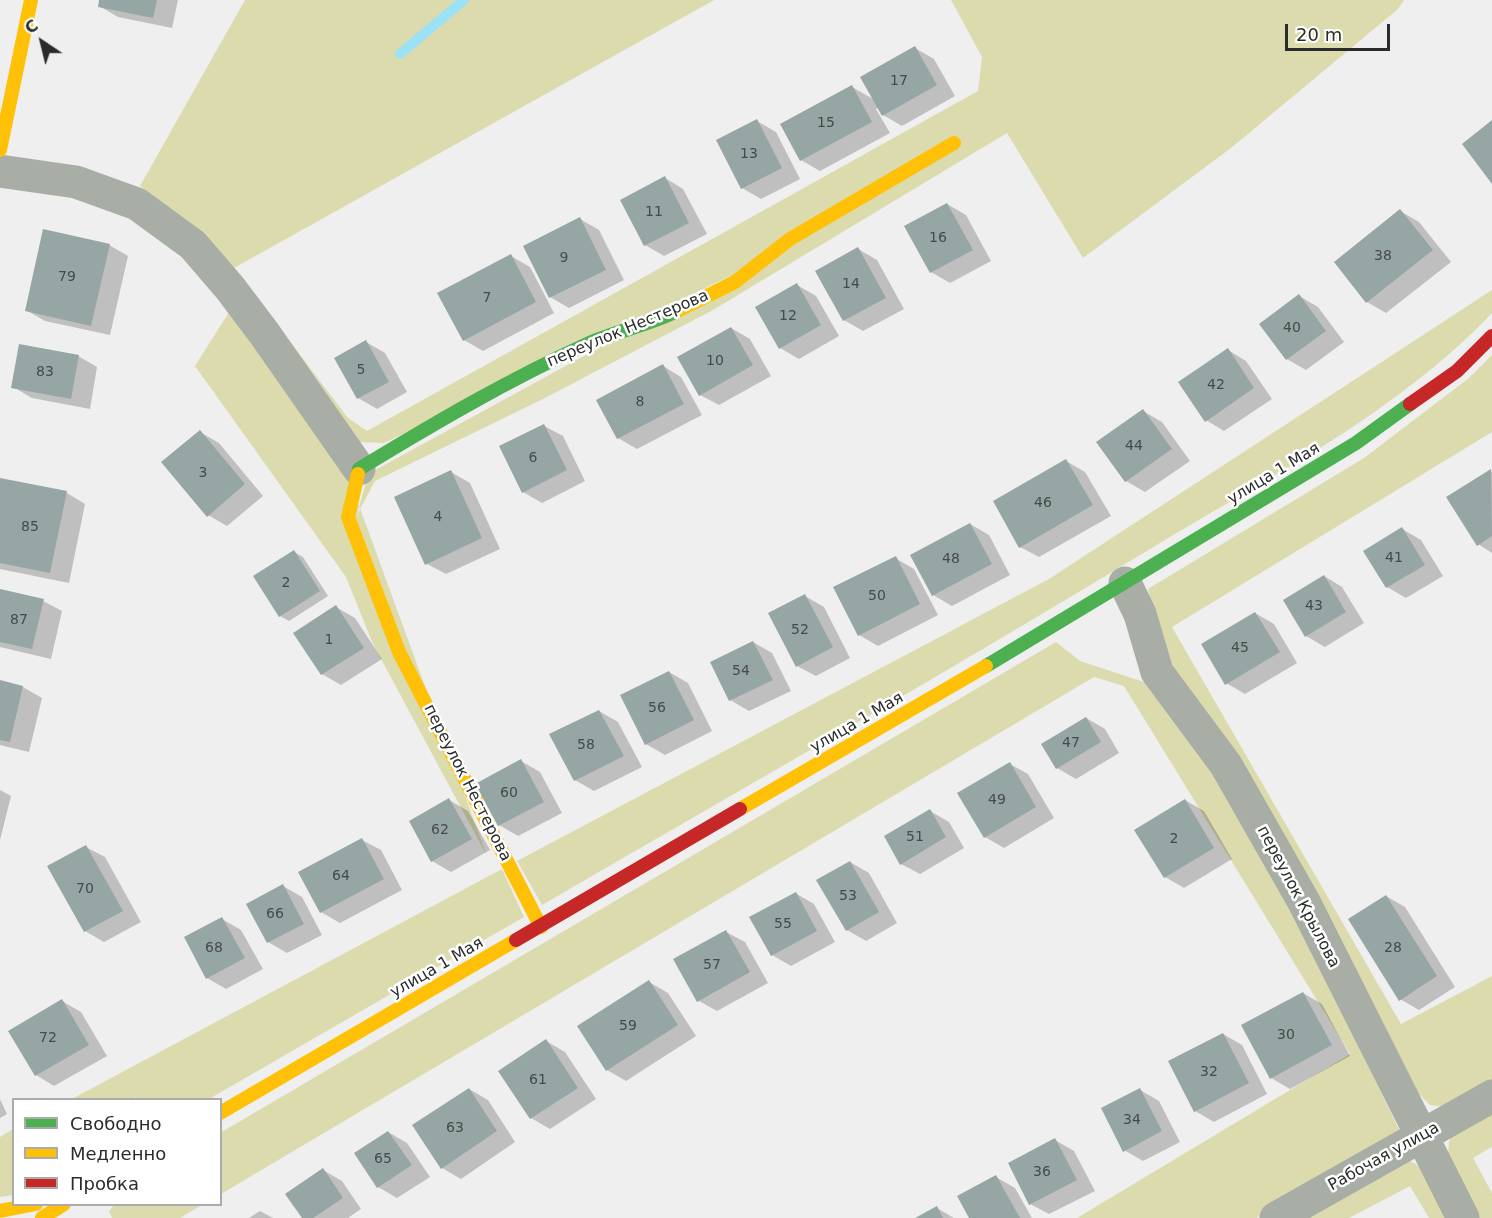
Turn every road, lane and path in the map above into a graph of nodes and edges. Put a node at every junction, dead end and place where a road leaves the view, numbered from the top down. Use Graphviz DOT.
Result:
graph roads {
  1 [pos="31,0"];
  2 [pos="954,143"];
  3 [pos="0,150"];
  4 [pos="0,171"];
  5 [pos="1492,336"];
  6 [pos="359,469"];
  7 [pos="1125,583"];
  8 [pos="541,927"];
  9 [pos="1492,1096"];
  10 [pos="222,1112"];
  11 [pos="1422,1135"];
  12 [pos="26,1206"];
  13 [pos="61,1206"];
  14 [pos="0,1211"];
  15 [pos="42,1218"];
  16 [pos="1276,1218"];
  17 [pos="1463,1218"];
  1 -- 3 [label="main road"];
  2 -- 6 [label="main road, переулок Нестерова"];
  4 -- 6 [label="street"];
  5 -- 7 [label="main road, улица 1 Мая"];
  6 -- 8 [label="main road, переулок Нестерова"];
  7 -- 8 [label="main road, улица 1 Мая"];
  7 -- 11 [label="street, переулок Крылова"];
  8 -- 10 [label="main road, улица 1 Мая"];
  9 -- 11 [label="street, Рабочая улица"];
  11 -- 16 [label="street, Рабочая улица"];
  11 -- 17 [label="street, переулок Крылова"];
  12 -- 14 [label="main road"];
  13 -- 15 [label="main road"];
}
